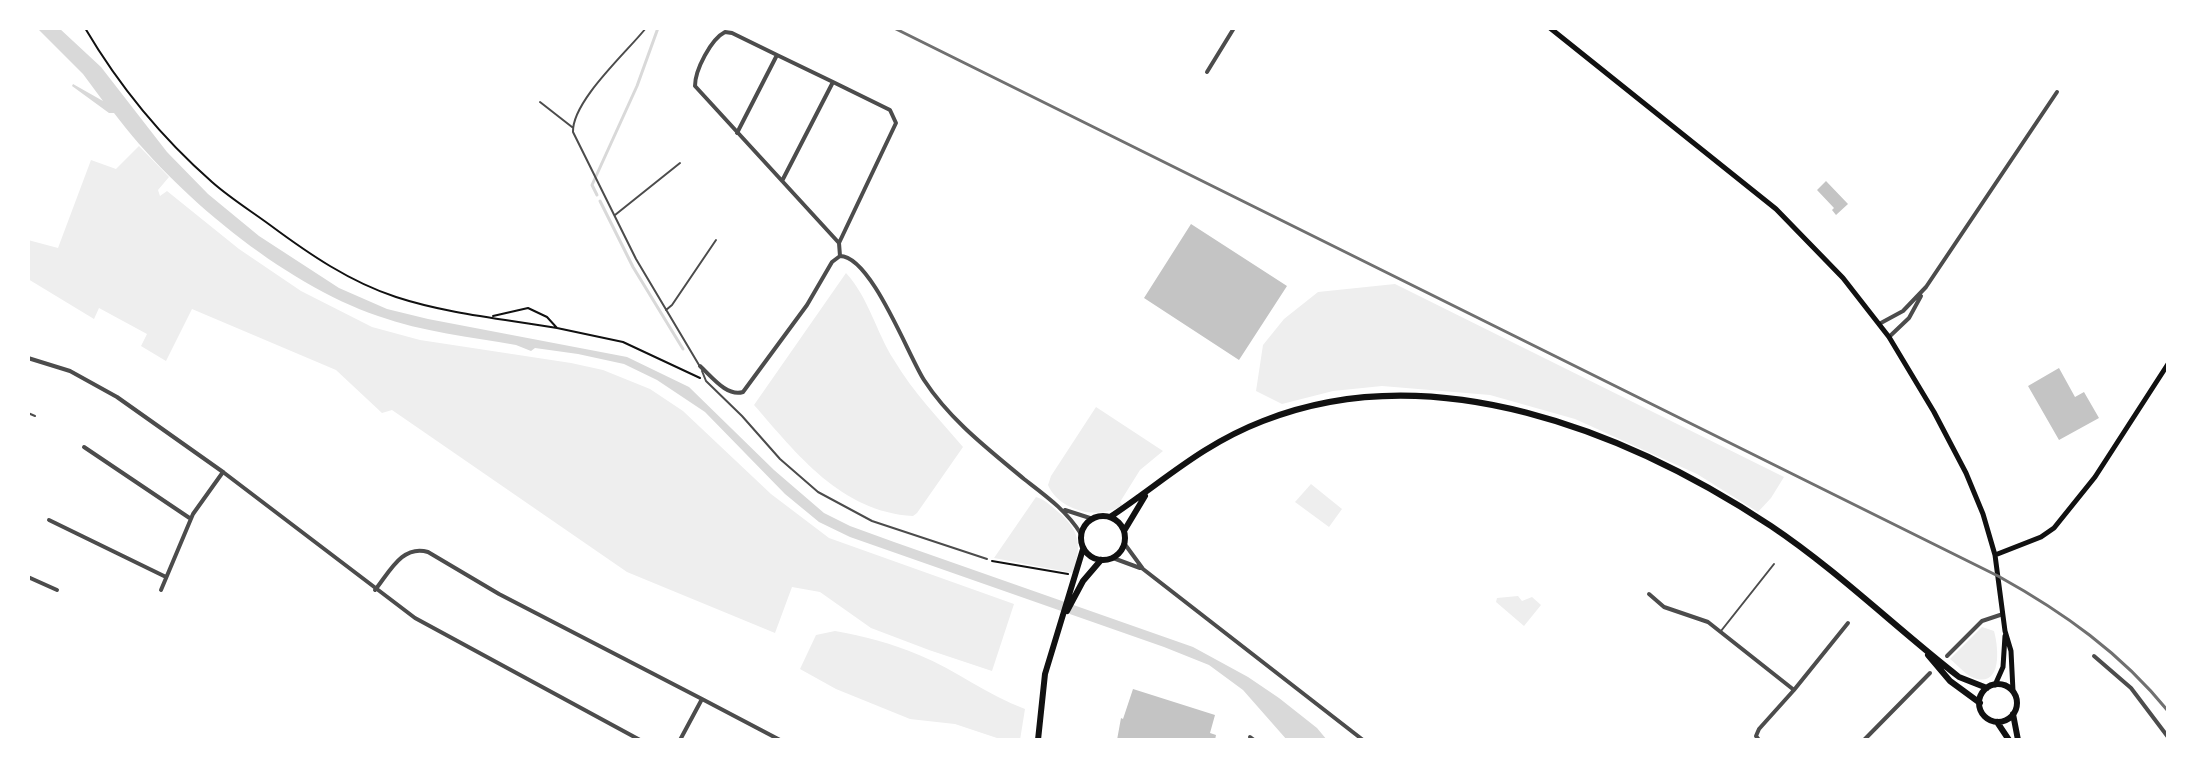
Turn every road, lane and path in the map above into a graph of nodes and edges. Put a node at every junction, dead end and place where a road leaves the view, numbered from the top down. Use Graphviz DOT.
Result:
graph roads {
  1 [pos="85,28"];
  2 [pos="646,28"];
  3 [pos="1234,28"];
  4 [pos="1550,28"];
  5 [pos="777,55"];
  6 [pos="1207,72"];
  7 [pos="833,82"];
  8 [pos="2057,92"];
  9 [pos="540,102"];
  10 [pos="573,127"];
  11 [pos="737,133"];
  12 [pos="680,163"];
  13 [pos="781,181"];
  14 [pos="615,215"];
  15 [pos="716,240"];
  16 [pos="839,243"];
  17 [pos="840,256"];
  18 [pos="1926,287"];
  19 [pos="665,310"];
  20 [pos="492,317"];
  21 [pos="1879,324"];
  22 [pos="557,328"];
  23 [pos="1889,337"];
  24 [pos="28,358"];
  25 [pos="2168,364"];
  26 [pos="700,366"];
  27 [pos="706,381"];
  28 [pos="28,413"];
  29 [pos="35,416"];
  30 [pos="84,447"];
  31 [pos="223,472"];
  32 [pos="1149,490"];
  33 [pos="1063,509"];
  34 [pos="1110,517"];
  35 [pos="191,519"];
  36 [pos="1093,519"];
  37 [pos="49,520"];
  38 [pos="1124,531"];
  39 [pos="1081,534"];
  40 [pos="1124,543"];
  41 [pos="1083,549"];
  42 [pos="1995,555"];
  43 [pos="1113,558"];
  44 [pos="987,559"];
  45 [pos="1101,560"];
  46 [pos="1774,564"];
  47 [pos="1143,569"];
  48 [pos="28,577"];
  49 [pos="166,577"];
  50 [pos="1075,577"];
  51 [pos="1076,587"];
  52 [pos="57,590"];
  53 [pos="161,590"];
  54 [pos="375,590"];
  55 [pos="1649,594"];
  56 [pos="2003,614"];
  57 [pos="1848,623"];
  58 [pos="1721,631"];
  59 [pos="2005,631"];
  60 [pos="1923,649"];
  61 [pos="1947,656"];
  62 [pos="2094,656"];
  63 [pos="1930,673"];
  64 [pos="1995,685"];
  65 [pos="1987,688"];
  66 [pos="1794,690"];
  67 [pos="2013,691"];
  68 [pos="702,699"];
  69 [pos="1980,703"];
  70 [pos="2013,714"];
  71 [pos="1997,722"];
  72 [pos="2168,737"];
  73 [pos="1757,738"];
  74 [pos="640,740"];
  75 [pos="680,740"];
  76 [pos="780,740"];
  77 [pos="1039,740"];
  78 [pos="1363,740"];
  79 [pos="1864,740"];
  80 [pos="2009,740"];
  81 [pos="2018,740"];
  1 -- 20 [label="path"];
  2 -- 10 [label="lane"];
  3 -- 6 [label="street"];
  4 -- 21 [label="main road"];
  5 -- 7 [label="street"];
  5 -- 11 [label="street"];
  5 -- 11 [label="street"];
  7 -- 13 [label="street"];
  7 -- 16 [label="street"];
  8 -- 18 [label="street"];
  9 -- 10 [label="lane"];
  10 -- 14 [label="lane"];
  11 -- 13 [label="street"];
  12 -- 14 [label="lane"];
  13 -- 16 [label="street"];
  14 -- 19 [label="lane"];
  15 -- 19 [label="lane"];
  16 -- 17 [label="street"];
  17 -- 26 [label="street"];
  17 -- 33 [label="street"];
  18 -- 21 [label="street"];
  18 -- 23 [label="street"];
  19 -- 26 [label="lane"];
  20 -- 22 [label="path"];
  20 -- 22 [label="path"];
  21 -- 23 [label="main road"];
  22 -- 27 [label="path"];
  23 -- 42 [label="main road"];
  24 -- 31 [label="street"];
  25 -- 42 [label="main road"];
  26 -- 27 [label="lane"];
  27 -- 44 [label="lane"];
  28 -- 29 [label="lane"];
  30 -- 35 [label="street"];
  31 -- 35 [label="street"];
  31 -- 54 [label="street"];
  32 -- 34 [label="main road"];
  32 -- 38 [label="main road"];
  32 -- 60 [label="main road"];
  33 -- 36 [label="street"];
  33 -- 39 [label="street"];
  34 -- 36 [label="main road"];
  34 -- 38 [label="main road"];
  35 -- 49 [label="street"];
  36 -- 39 [label="main road"];
  37 -- 49 [label="street"];
  38 -- 40 [label="main road"];
  39 -- 41 [label="main road"];
  40 -- 43 [label="main road"];
  40 -- 47 [label="street"];
  41 -- 45 [label="main road"];
  41 -- 50 [label="main road"];
  42 -- 56 [label="main road"];
  43 -- 45 [label="main road"];
  43 -- 47 [label="street"];
  44 -- 50 [label="path"];
  45 -- 51 [label="main road"];
  46 -- 58 [label="lane"];
  47 -- 78 [label="street"];
  48 -- 52 [label="street"];
  49 -- 53 [label="street"];
  50 -- 51 [label="main road"];
  51 -- 77 [label="main road"];
  54 -- 68 [label="street"];
  54 -- 74 [label="street"];
  55 -- 58 [label="street"];
  56 -- 59 [label="main road"];
  56 -- 61 [label="street"];
  57 -- 66 [label="street"];
  58 -- 66 [label="street"];
  59 -- 64 [label="main road"];
  59 -- 67 [label="main road"];
  60 -- 65 [label="main road"];
  60 -- 69 [label="main road"];
  62 -- 72 [label="street"];
  63 -- 79 [label="street"];
  64 -- 65 [label="main road"];
  64 -- 67 [label="main road"];
  65 -- 69 [label="main road"];
  66 -- 73 [label="street"];
  67 -- 70 [label="main road"];
  68 -- 75 [label="street"];
  68 -- 76 [label="street"];
  69 -- 71 [label="main road"];
  70 -- 71 [label="main road"];
  70 -- 81 [label="main road"];
  71 -- 80 [label="main road"];
}
